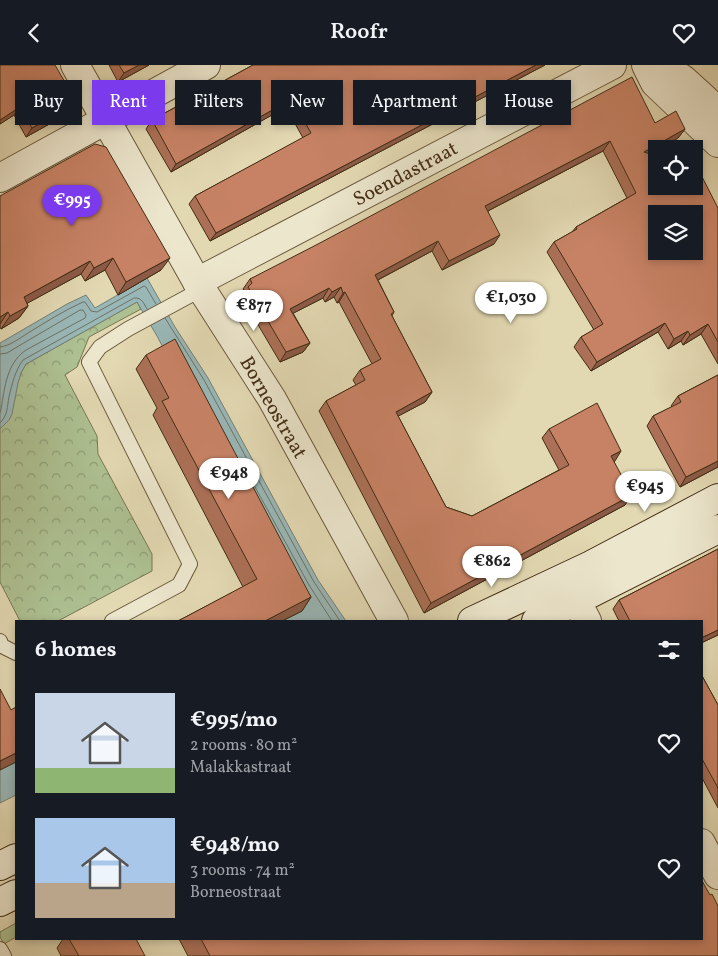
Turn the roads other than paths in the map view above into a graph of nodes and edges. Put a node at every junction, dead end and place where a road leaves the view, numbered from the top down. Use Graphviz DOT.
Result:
graph roads {
  1 [pos="75,65"];
  2 [pos="206,65"];
  3 [pos="612,65"];
  4 [pos="646,65"];
  5 [pos="662,65"];
  6 [pos="165,88"];
  7 [pos="92,95"];
  8 [pos="718,119"];
  9 [pos="97,125"];
  10 [pos="109,125"];
  11 [pos="718,143"];
  12 [pos="0,178"];
  13 [pos="200,285"];
  14 [pos="718,498"];
  15 [pos="718,529"];
  16 [pos="581,611"];
  17 [pos="114,620"];
  18 [pos="393,620"];
  19 [pos="474,620"];
  20 [pos="540,620"];
  21 [pos="0,641"];
  22 [pos="15,652"];
  23 [pos="703,847"];
  24 [pos="15,859"];
  25 [pos="0,867"];
  26 [pos="718,875"];
  27 [pos="15,894"];
  28 [pos="0,902"];
  29 [pos="0,949"];
  30 [pos="4,956"];
  1 -- 7 [label="street, Borneostraat"];
  2 -- 6 [label="street"];
  3 -- 13 [label="street, Soendastraat"];
  4 -- 11 [label="street"];
  5 -- 8 [label="street"];
  9 -- 12 [label="street"];
  10 -- 13 [label="street, Borneostraat"];
  13 -- 17 [label="lane"];
  13 -- 18 [label="street, Borneostraat"];
  14 -- 19 [label="street"];
  15 -- 16 [label="street"];
  16 -- 20 [label="street"];
  21 -- 22 [label="lane"];
  23 -- 26 [label="street"];
  24 -- 25 [label="street"];
  27 -- 28 [label="street"];
  29 -- 30 [label="lane"];
}
